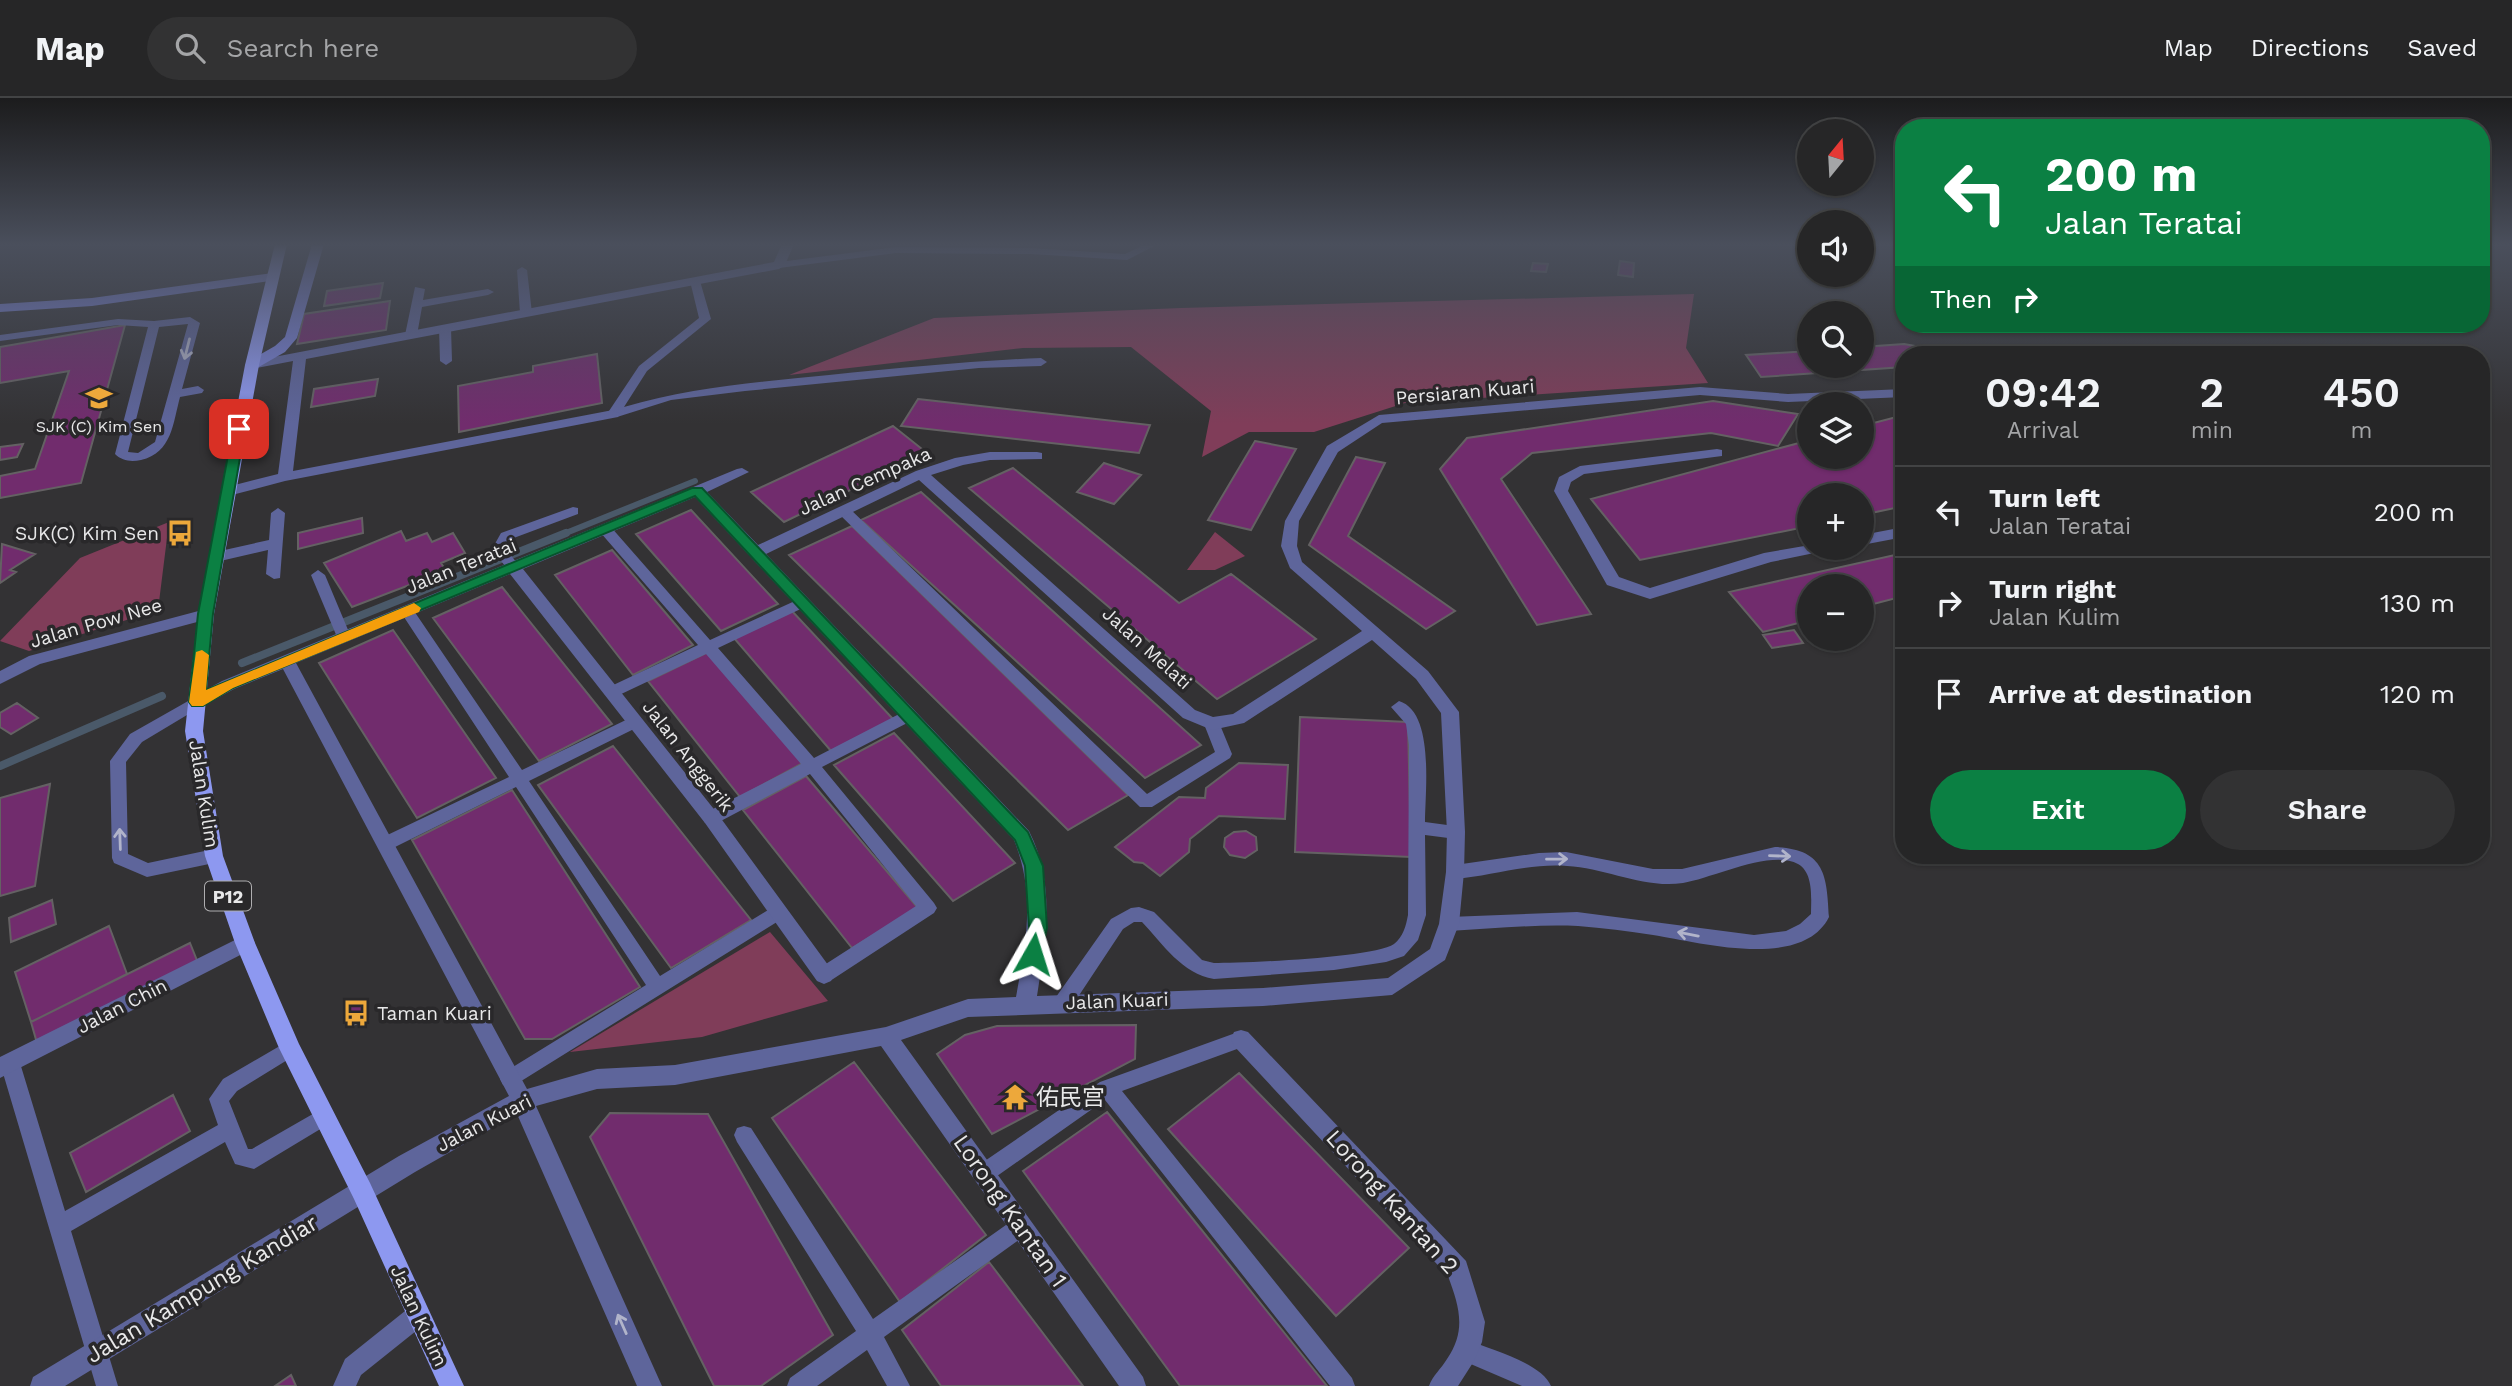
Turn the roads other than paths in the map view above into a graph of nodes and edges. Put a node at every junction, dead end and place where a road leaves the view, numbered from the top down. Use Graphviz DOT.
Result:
graph roads {
  1 [pos="60,304"];
  2 [pos="91,304"];
  3 [pos="267,304"];
  4 [pos="301,304"];
  5 [pos="417,304"];
  6 [pos="525,304"];
  7 [pos="573,304"];
  8 [pos="701,304"];
  9 [pos="0,308"];
  10 [pos="526,313"];
  11 [pos="154,324"];
  12 [pos="80,326"];
  13 [pos="445,328"];
  14 [pos="411,335"];
  15 [pos="0,338"];
  16 [pos="300,356"];
  17 [pos="446,361"];
  18 [pos="1041,362"];
  19 [pos="252,365"];
  20 [pos="198,390"];
  21 [pos="1895,393"];
  22 [pos="176,394"];
  23 [pos="612,414"];
  24 [pos="1717,453"];
  25 [pos="1037,456"];
  26 [pos="742,472"];
  27 [pos="921,474"];
  28 [pos="285,477"];
  29 [pos="228,491"];
  30 [pos="697,491"];
  31 [pos="573,510"];
  32 [pos="844,511"];
  33 [pos="278,513"];
  34 [pos="605,529"];
  35 [pos="1895,534"];
  36 [pos="1874,538"];
  37 [pos="276,543"];
  38 [pos="1797,552"];
  39 [pos="754,553"];
  40 [pos="216,557"];
  41 [pos="513,567"];
  42 [pos="274,574"];
  43 [pos="318,575"];
  44 [pos="802,603"];
  45 [pos="407,611"];
  46 [pos="206,614"];
  47 [pos="1371,633"];
  48 [pos="344,637"];
  49 [pos="708,647"];
  50 [pos="287,661"];
  51 [pos="1422,675"];
  52 [pos="0,678"];
  53 [pos="612,692"];
  54 [pos="197,702"];
  55 [pos="1399,707"];
  56 [pos="908,716"];
  57 [pos="635,722"];
  58 [pos="1212,724"];
  59 [pos="812,766"];
  60 [pos="520,779"];
  61 [pos="711,818"];
  62 [pos="1418,828"];
  63 [pos="1456,831"];
  64 [pos="385,845"];
  65 [pos="214,856"];
  66 [pos="1455,872"];
  67 [pos="779,912"];
  68 [pos="1449,924"];
  69 [pos="245,943"];
  70 [pos="824,975"];
  71 [pos="658,988"];
  72 [pos="1063,1003"];
  73 [pos="1025,1004"];
  74 [pos="886,1036"];
  75 [pos="1241,1038"];
  76 [pos="290,1048"];
  77 [pos="5,1065"];
  78 [pos="1107,1088"];
  79 [pos="516,1089"];
  80 [pos="324,1116"];
  81 [pos="229,1129"];
  82 [pos="744,1135"];
  83 [pos="983,1174"];
  84 [pos="362,1191"];
  85 [pos="59,1226"];
  86 [pos="1020,1227"];
  87 [pos="418,1315"];
  88 [pos="871,1335"];
  89 [pos="1467,1350"];
  90 [pos="97,1353"];
  91 [pos="42,1386"];
  92 [pos="107,1386"];
  93 [pos="344,1386"];
  94 [pos="452,1386"];
  95 [pos="650,1386"];
  96 [pos="798,1386"];
  97 [pos="899,1386"];
  98 [pos="1133,1386"];
  99 [pos="1344,1386"];
  100 [pos="1441,1386"];
  101 [pos="1540,1386"];
  1 -- 9 [label="street"];
  2 -- 12 [label="lane"];
  3 -- 19 [label="main road, Jalan Kulim / P12"];
  4 -- 19 [label="street"];
  5 -- 14 [label="lane"];
  6 -- 10 [label="lane"];
  7 -- 10 [label="street"];
  8 -- 23 [label="lane"];
  10 -- 13 [label="street"];
  11 -- 12 [label="lane"];
  11 -- 22 [label="lane, one-way"];
  11 -- 22 [label="lane"];
  12 -- 15 [label="lane"];
  13 -- 14 [label="street"];
  13 -- 17 [label="lane"];
  14 -- 16 [label="street"];
  16 -- 19 [label="street"];
  16 -- 28 [label="street"];
  18 -- 23 [label="lane"];
  19 -- 29 [label="main road, Jalan Kulim / P12"];
  20 -- 22 [label="lane"];
  21 -- 47 [label="street, Persiaran Kuari"];
  23 -- 28 [label="street"];
  24 -- 38 [label="street"];
  25 -- 27 [label="street, Jalan Cempaka"];
  26 -- 30 [label="street, Jalan Teratai"];
  27 -- 32 [label="street, Jalan Cempaka"];
  27 -- 58 [label="street, Jalan Melati"];
  28 -- 29 [label="street"];
  29 -- 40 [label="main road, Jalan Kulim / P12"];
  30 -- 34 [label="street, Jalan Teratai"];
  30 -- 39 [label="street"];
  31 -- 41 [label="lane"];
  32 -- 39 [label="street, Jalan Cempaka"];
  32 -- 58 [label="lane"];
  33 -- 37 [label="street"];
  34 -- 41 [label="street, Jalan Teratai"];
  34 -- 49 [label="lane"];
  35 -- 36 [label="street"];
  37 -- 40 [label="street"];
  37 -- 42 [label="street"];
  39 -- 44 [label="street"];
  40 -- 46 [label="main road, Jalan Kulim / P12"];
  41 -- 45 [label="street, Jalan Teratai"];
  41 -- 53 [label="street, Jalan Anggerik"];
  43 -- 48 [label="lane"];
  44 -- 49 [label="lane"];
  44 -- 56 [label="street"];
  45 -- 48 [label="street, Jalan Teratai"];
  45 -- 60 [label="lane"];
  46 -- 52 [label="street, Jalan Pow Nee"];
  46 -- 54 [label="main road, Jalan Kulim / P12"];
  47 -- 51 [label="street, Persiaran Kuari"];
  47 -- 58 [label="street"];
  48 -- 50 [label="street, Jalan Teratai"];
  49 -- 53 [label="lane"];
  49 -- 59 [label="lane"];
  50 -- 54 [label="street, Jalan Teratai"];
  50 -- 64 [label="street"];
  51 -- 63 [label="street, Jalan Kuari"];
  53 -- 57 [label="street, Jalan Anggerik"];
  54 -- 65 [label="main road, Jalan Kulim / P12"];
  65 -- 54 [label="lane, one-way"];
  55 -- 62 [label="lane"];
  56 -- 59 [label="lane"];
  56 -- 73 [label="street"];
  57 -- 60 [label="lane"];
  57 -- 61 [label="street, Jalan Anggerik"];
  59 -- 61 [label="lane"];
  59 -- 70 [label="lane"];
  60 -- 64 [label="lane"];
  60 -- 71 [label="lane"];
  61 -- 67 [label="street, Jalan Anggerik"];
  62 -- 63 [label="lane"];
  62 -- 72 [label="lane"];
  63 -- 66 [label="street, Jalan Kuari"];
  64 -- 79 [label="street"];
  65 -- 69 [label="main road, Jalan Kulim / P12"];
  66 -- 68 [label="street, Jalan Kuari"];
  66 -- 68 [label="lane, one-way"];
  67 -- 70 [label="street, Jalan Anggerik"];
  67 -- 71 [label="lane"];
  68 -- 72 [label="street, Jalan Kuari"];
  69 -- 76 [label="main road, Jalan Kulim / P12"];
  69 -- 77 [label="street, Jalan Chin"];
  71 -- 79 [label="lane"];
  72 -- 73 [label="street, Jalan Kuari"];
  73 -- 74 [label="street, Jalan Kuari"];
  74 -- 79 [label="street, Jalan Kuari"];
  74 -- 83 [label="street, Lorong Kantan 1"];
  75 -- 78 [label="lane"];
  75 -- 89 [label="street, Lorong Kantan 2"];
  76 -- 80 [label="main road, Jalan Kulim / P12"];
  76 -- 81 [label="lane"];
  77 -- 85 [label="lane"];
  78 -- 83 [label="lane"];
  78 -- 99 [label="lane"];
  79 -- 84 [label="street, Jalan Kuari"];
  95 -- 79 [label="street, one-way"];
  80 -- 81 [label="lane"];
  80 -- 84 [label="main road, Jalan Kulim / P12"];
  81 -- 85 [label="lane"];
  82 -- 88 [label="lane"];
  83 -- 86 [label="street, Lorong Kantan 1"];
  84 -- 87 [label="main road, Jalan Kulim / P12"];
  84 -- 90 [label="street, Jalan Kampung Kandiar"];
  85 -- 90 [label="lane"];
  86 -- 88 [label="lane"];
  86 -- 98 [label="street, Lorong Kantan 1"];
  87 -- 93 [label="lane"];
  87 -- 94 [label="main road, Jalan Kulim / P12"];
  88 -- 96 [label="lane"];
  88 -- 97 [label="lane"];
  89 -- 100 [label="street, Lorong Kantan 2"];
  89 -- 101 [label="lane"];
  90 -- 91 [label="street, Jalan Kampung Kandiar"];
  90 -- 92 [label="lane"];
}
